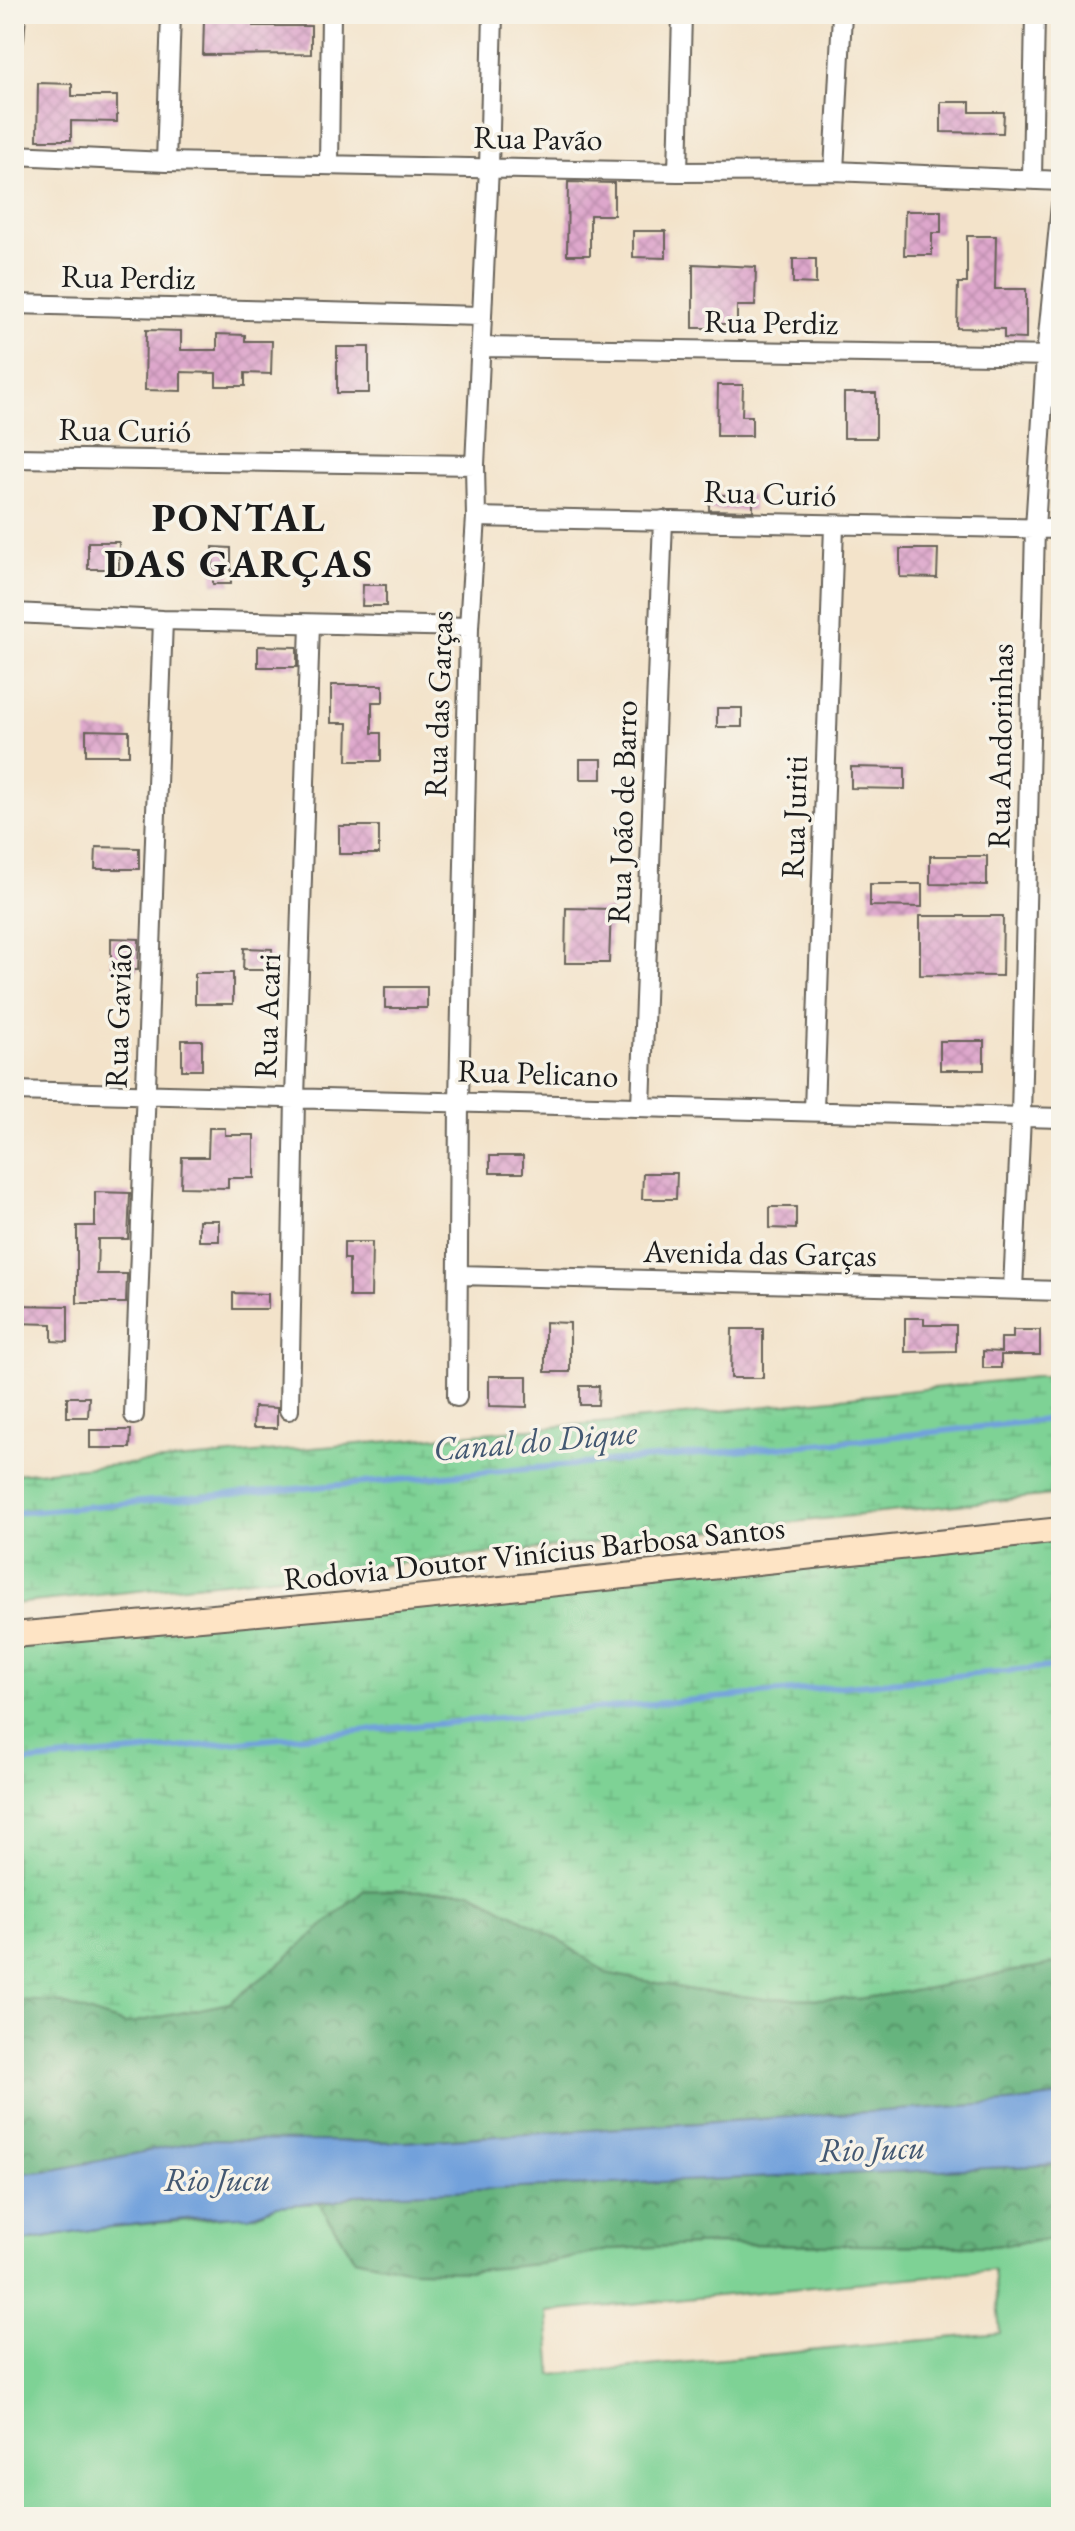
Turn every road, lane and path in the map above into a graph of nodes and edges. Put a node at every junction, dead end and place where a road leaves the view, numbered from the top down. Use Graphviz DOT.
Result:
graph roads {
  1 [pos="16,14"];
  2 [pos="171,14"];
  3 [pos="331,14"];
  4 [pos="493,14"];
  5 [pos="682,14"];
  6 [pos="842,14"];
  7 [pos="1035,14"];
  8 [pos="14,39"];
  9 [pos="14,155"];
  10 [pos="166,162"];
  11 [pos="329,164"];
  12 [pos="489,167"];
  13 [pos="834,171"];
  14 [pos="678,172"];
  15 [pos="1032,178"];
  16 [pos="1061,181"];
  17 [pos="1061,205"];
  18 [pos="14,304"];
  19 [pos="481,316"];
  20 [pos="481,347"];
  21 [pos="1054,356"];
  22 [pos="14,458"];
  23 [pos="475,465"];
  24 [pos="476,517"];
  25 [pos="663,520"];
  26 [pos="834,526"];
  27 [pos="1035,528"];
  28 [pos="1061,529"];
  29 [pos="14,613"];
  30 [pos="163,620"];
  31 [pos="310,624"];
  32 [pos="469,627"];
  33 [pos="14,1091"];
  34 [pos="145,1094"];
  35 [pos="295,1098"];
  36 [pos="459,1101"];
  37 [pos="641,1106"];
  38 [pos="814,1110"];
  39 [pos="1021,1116"];
  40 [pos="1061,1118"];
  41 [pos="458,1275"];
  42 [pos="1013,1289"];
  43 [pos="1061,1291"];
  44 [pos="457,1397"];
  45 [pos="289,1410"];
  46 [pos="134,1415"];
  47 [pos="1061,1530"];
  48 [pos="14,1635"];
  1 -- 8 [label="street"];
  2 -- 10 [label="street"];
  3 -- 11 [label="street"];
  4 -- 12 [label="street, Rua das Garças"];
  5 -- 14 [label="street"];
  6 -- 13 [label="street"];
  7 -- 15 [label="street"];
  9 -- 10 [label="street, Rua Pavão"];
  10 -- 11 [label="street, Rua Pavão"];
  11 -- 12 [label="street, Rua Pavão"];
  12 -- 14 [label="street, Rua Pavão"];
  12 -- 19 [label="street, Rua das Garças"];
  13 -- 14 [label="street, Rua Pavão"];
  13 -- 15 [label="street, Rua Pavão"];
  15 -- 16 [label="street, Rua Pavão"];
  17 -- 21 [label="street, Rua Andorinhas"];
  18 -- 19 [label="street, Rua Perdiz"];
  19 -- 20 [label="street, Rua das Garças"];
  20 -- 21 [label="street, Rua Perdiz"];
  20 -- 23 [label="street, Rua das Garças"];
  21 -- 27 [label="street, Rua Andorinhas"];
  22 -- 23 [label="street, Rua Curió"];
  23 -- 24 [label="street, Rua das Garças"];
  24 -- 25 [label="street, Rua Curió"];
  24 -- 32 [label="street, Rua das Garças"];
  25 -- 26 [label="street, Rua Curió"];
  25 -- 37 [label="street, Rua João de Barro"];
  26 -- 27 [label="street, Rua Curió"];
  26 -- 38 [label="street, Rua Juriti"];
  27 -- 28 [label="street, Rua Curió"];
  27 -- 39 [label="street, Rua Andorinhas"];
  29 -- 30 [label="street"];
  30 -- 31 [label="street"];
  30 -- 34 [label="street, Rua Gavião"];
  31 -- 32 [label="street"];
  31 -- 35 [label="street, Rua Acari"];
  32 -- 36 [label="street, Rua das Garças"];
  33 -- 34 [label="street, Rua Pelicano"];
  34 -- 35 [label="street, Rua Pelicano"];
  34 -- 46 [label="street, Rua Gavião"];
  35 -- 36 [label="street, Rua Pelicano"];
  35 -- 45 [label="street, Rua Acari"];
  36 -- 37 [label="street, Rua Pelicano"];
  36 -- 41 [label="street, Rua das Garças"];
  37 -- 38 [label="street, Rua Pelicano"];
  38 -- 39 [label="street, Rua Pelicano"];
  39 -- 40 [label="street, Rua Pelicano"];
  39 -- 42 [label="street, Rua Andorinhas"];
  41 -- 42 [label="street, Avenida das Garças"];
  41 -- 44 [label="street, Rua das Garças"];
  42 -- 43 [label="street, Avenida das Garças"];
  47 -- 48 [label="main road, Rodovia Doutor Vinícius Barbosa Santos"];
}
